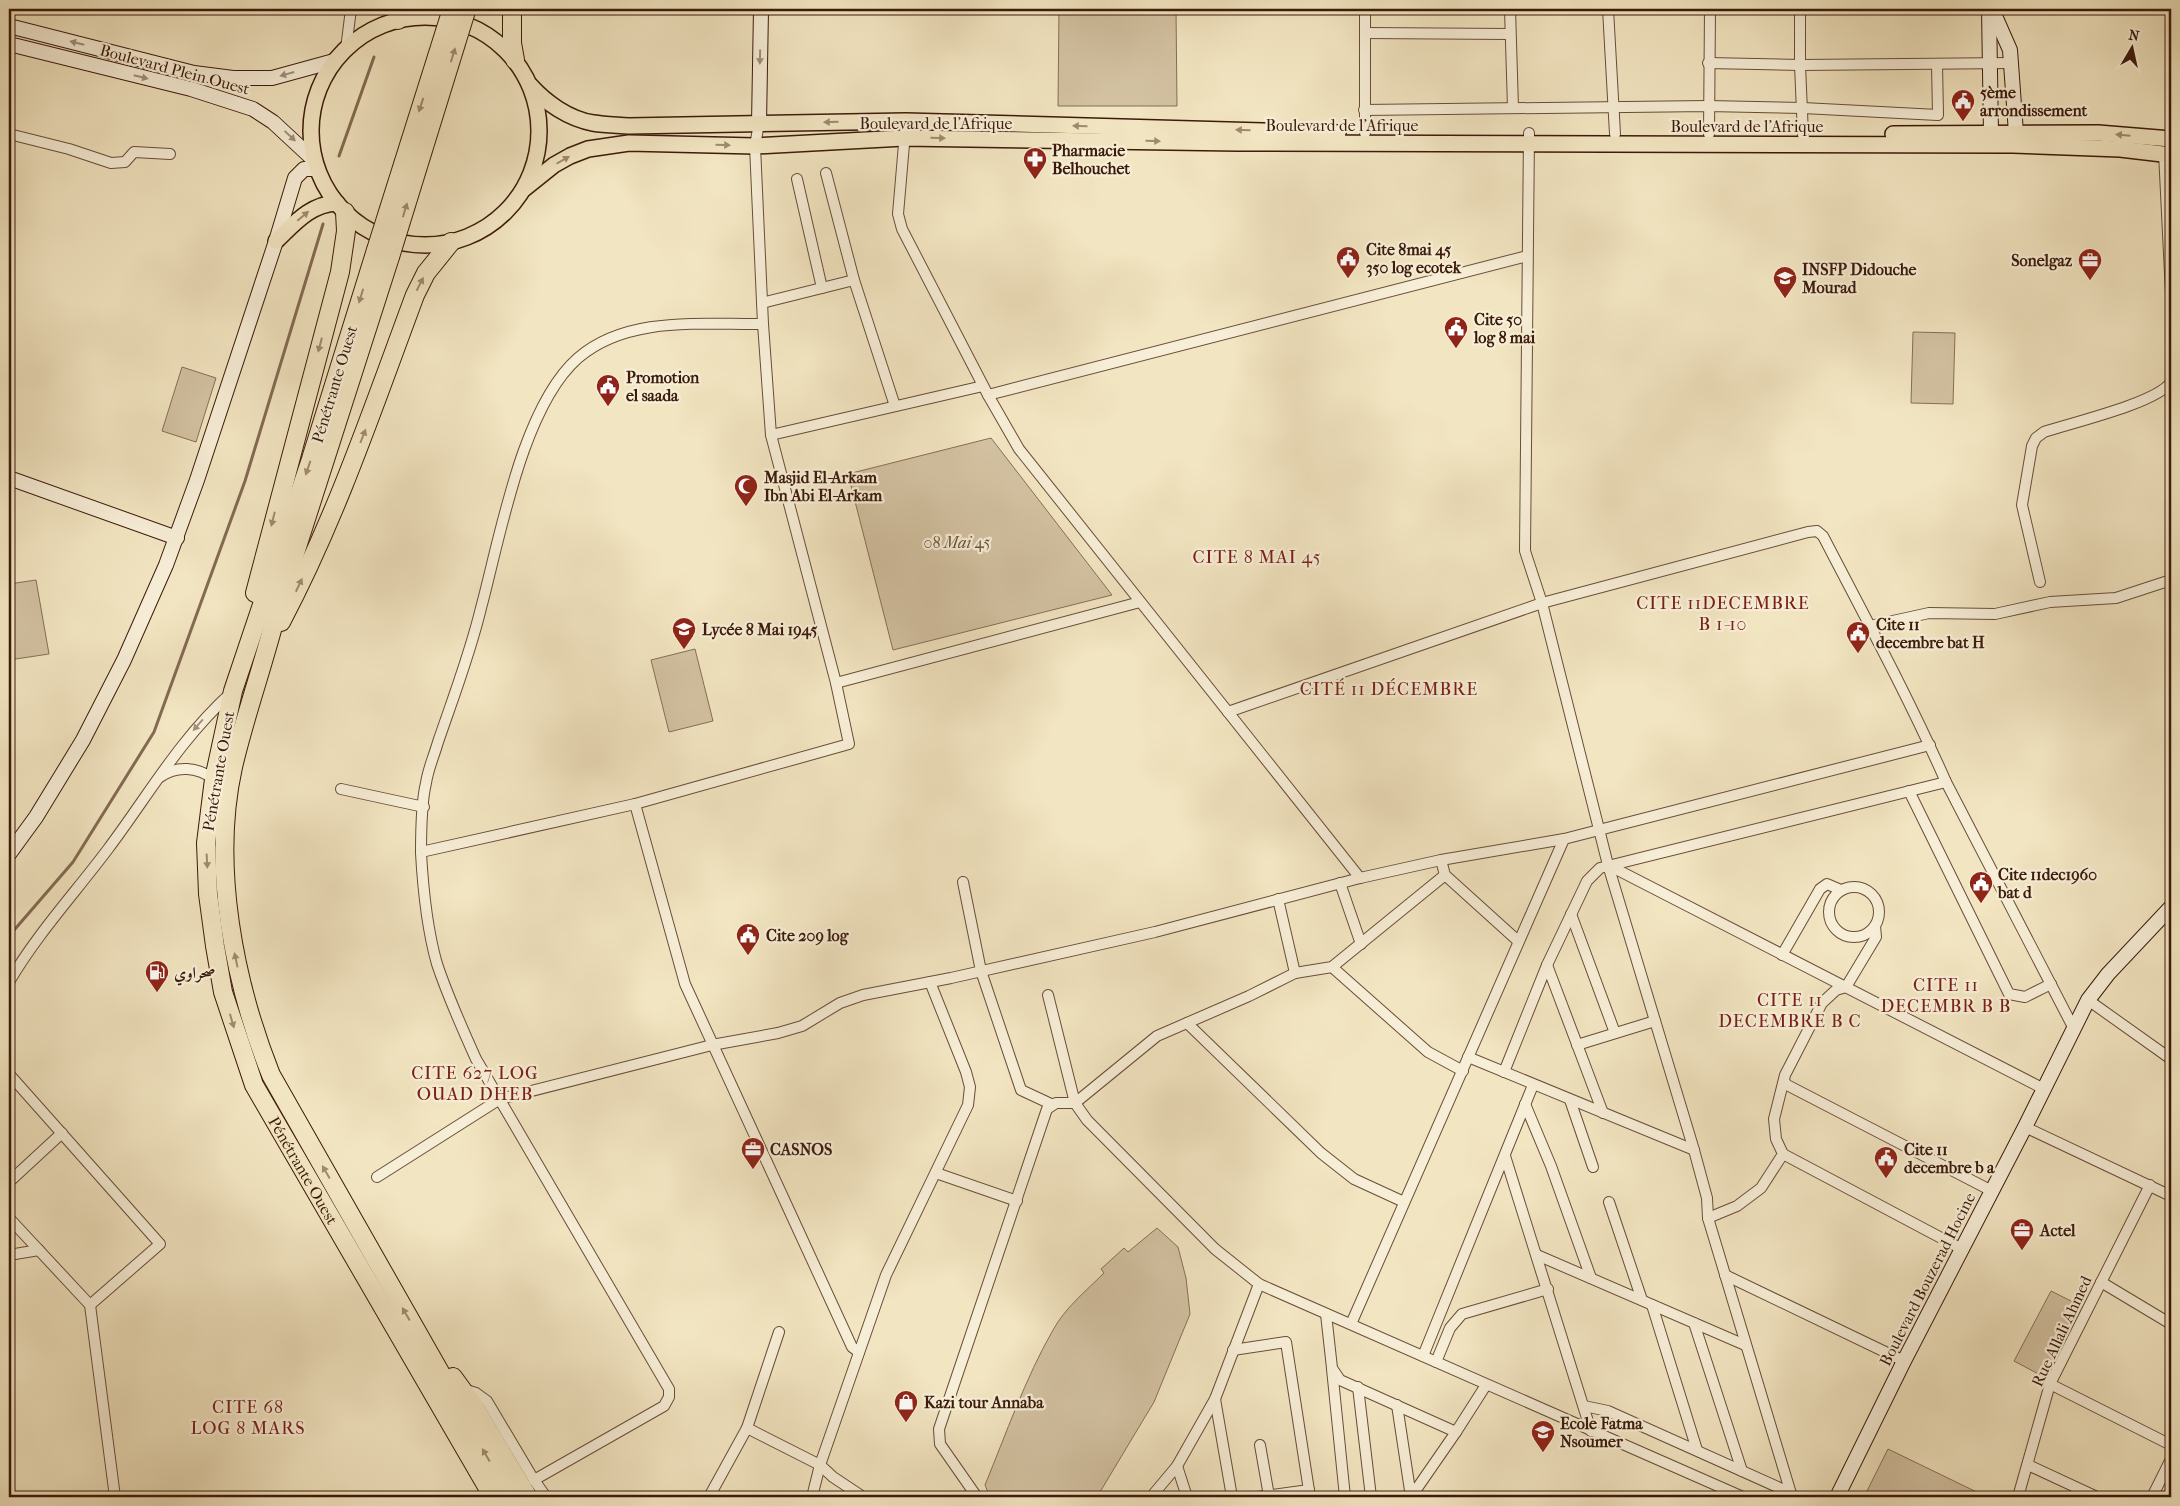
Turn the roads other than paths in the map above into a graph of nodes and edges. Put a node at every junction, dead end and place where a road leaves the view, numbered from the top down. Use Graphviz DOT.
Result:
graph roads {
  1 [pos="351,9"];
  2 [pos="512,9"];
  3 [pos="761,9"];
  4 [pos="1365,9"];
  5 [pos="1510,9"];
  6 [pos="1608,9"];
  7 [pos="1710,9"];
  8 [pos="1800,9"];
  9 [pos="1990,9"];
  10 [pos="462,10"];
  11 [pos="403,14"];
  12 [pos="9,26"];
  13 [pos="1365,33"];
  14 [pos="1510,34"];
  15 [pos="9,44"];
  16 [pos="346,48"];
  17 [pos="515,60"];
  18 [pos="334,61"];
  19 [pos="1708,63"];
  20 [pos="1990,63"];
  21 [pos="2011,63"];
  22 [pos="1937,64"];
  23 [pos="1800,65"];
  24 [pos="530,85"];
  25 [pos="1708,106"];
  26 [pos="1613,107"];
  27 [pos="1513,108"];
  28 [pos="1803,108"];
  29 [pos="1364,110"];
  30 [pos="906,121"];
  31 [pos="759,123"];
  32 [pos="1365,133"];
  33 [pos="2016,133"];
  34 [pos="9,134"];
  35 [pos="1614,134"];
  36 [pos="1709,134"];
  37 [pos="1991,134"];
  38 [pos="1804,135"];
  39 [pos="904,138"];
  40 [pos="1528,138"];
  41 [pos="2171,140"];
  42 [pos="755,146"];
  43 [pos="170,154"];
  44 [pos="2168,154"];
  45 [pos="316,165"];
  46 [pos="826,173"];
  47 [pos="797,179"];
  48 [pos="524,189"];
  49 [pos="341,208"];
  50 [pos="276,241"];
  51 [pos="451,242"];
  52 [pos="383,253"];
  53 [pos="1527,256"];
  54 [pos="854,280"];
  55 [pos="822,288"];
  56 [pos="2171,294"];
  57 [pos="762,303"];
  58 [pos="763,324"];
  59 [pos="2171,382"];
  60 [pos="986,390"];
  61 [pos="895,406"];
  62 [pos="771,435"];
  63 [pos="9,478"];
  64 [pos="177,538"];
  65 [pos="2171,580"];
  66 [pos="2040,582"];
  67 [pos="1140,602"];
  68 [pos="1542,603"];
  69 [pos="1870,626"];
  70 [pos="250,640"];
  71 [pos="269,644"];
  72 [pos="836,683"];
  73 [pos="233,691"];
  74 [pos="1228,712"];
  75 [pos="1930,745"];
  76 [pos="214,779"];
  77 [pos="155,781"];
  78 [pos="1946,782"];
  79 [pos="341,789"];
  80 [pos="1909,791"];
  81 [pos="635,804"];
  82 [pos="424,807"];
  83 [pos="1598,830"];
  84 [pos="1564,839"];
  85 [pos="421,852"];
  86 [pos="9,854"];
  87 [pos="1441,860"];
  88 [pos="1608,865"];
  89 [pos="1445,875"];
  90 [pos="1360,878"];
  91 [pos="963,882"];
  92 [pos="1340,883"];
  93 [pos="1841,890"];
  94 [pos="1278,899"];
  95 [pos="2171,907"];
  96 [pos="1572,914"];
  97 [pos="1875,926"];
  98 [pos="1518,942"];
  99 [pos="1361,944"];
  100 [pos="1782,955"];
  101 [pos="1547,964"];
  102 [pos="1332,967"];
  103 [pos="981,971"];
  104 [pos="1295,973"];
  105 [pos="9,982"];
  106 [pos="930,982"];
  107 [pos="2051,984"];
  108 [pos="1846,988"];
  109 [pos="1048,995"];
  110 [pos="2088,1000"];
  111 [pos="1655,1021"];
  112 [pos="1187,1023"];
  113 [pos="2074,1029"];
  114 [pos="1615,1033"];
  115 [pos="1576,1044"];
  116 [pos="712,1045"];
  117 [pos="1468,1057"];
  118 [pos="2171,1059"];
  119 [pos="1463,1071"];
  120 [pos="1504,1072"];
  121 [pos="9,1074"];
  122 [pos="1784,1081"];
  123 [pos="1533,1085"];
  124 [pos="2044,1089"];
  125 [pos="500,1099"];
  126 [pos="1570,1100"];
  127 [pos="1075,1103"];
  128 [pos="1051,1104"];
  129 [pos="1526,1104"];
  130 [pos="1603,1113"];
  131 [pos="2026,1127"];
  132 [pos="62,1133"];
  133 [pos="1694,1150"];
  134 [pos="1783,1154"];
  135 [pos="1504,1156"];
  136 [pos="1593,1167"];
  137 [pos="936,1173"];
  138 [pos="377,1177"];
  139 [pos="9,1182"];
  140 [pos="2150,1185"];
  141 [pos="1992,1191"];
  142 [pos="2171,1196"];
  143 [pos="1017,1201"];
  144 [pos="1404,1202"];
  145 [pos="1609,1202"];
  146 [pos="9,1218"];
  147 [pos="1708,1218"];
  148 [pos="1962,1249"];
  149 [pos="39,1250"];
  150 [pos="9,1255"];
  151 [pos="1537,1255"];
  152 [pos="1725,1275"];
  153 [pos="1591,1278"];
  154 [pos="2101,1282"];
  155 [pos="1259,1284"];
  156 [pos="1548,1289"];
  157 [pos="1647,1302"];
  158 [pos="90,1305"];
  159 [pos="1326,1314"];
  160 [pos="1694,1323"];
  161 [pos="1351,1324"];
  162 [pos="2171,1324"];
  163 [pos="779,1332"];
  164 [pos="1745,1345"];
  165 [pos="425,1346"];
  166 [pos="1233,1350"];
  167 [pos="859,1352"];
  168 [pos="1423,1356"];
  169 [pos="414,1360"];
  170 [pos="1904,1361"];
  171 [pos="1436,1362"];
  172 [pos="1332,1368"];
  173 [pos="2050,1384"];
  174 [pos="1486,1385"];
  175 [pos="1358,1387"];
  176 [pos="462,1389"];
  177 [pos="1215,1399"];
  178 [pos="1397,1405"];
  179 [pos="1584,1406"];
  180 [pos="747,1428"];
  181 [pos="1591,1431"];
  182 [pos="1456,1432"];
  183 [pos="1260,1445"];
  184 [pos="2171,1445"];
  185 [pos="1697,1450"];
  186 [pos="2171,1459"];
  187 [pos="820,1465"];
  188 [pos="2028,1465"];
  189 [pos="1177,1466"];
  190 [pos="1742,1471"];
  191 [pos="534,1480"];
  192 [pos="1309,1494"];
  193 [pos="1792,1495"];
  194 [pos="115,1497"];
  195 [pos="479,1497"];
  196 [pos="493,1497"];
  197 [pos="511,1497"];
  198 [pos="528,1497"];
  199 [pos="546,1497"];
  200 [pos="709,1497"];
  201 [pos="812,1497"];
  202 [pos="862,1497"];
  203 [pos="977,1497"];
  204 [pos="1151,1497"];
  205 [pos="1188,1497"];
  206 [pos="1232,1497"];
  207 [pos="1264,1497"];
  208 [pos="1345,1497"];
  209 [pos="1371,1497"];
  210 [pos="1409,1497"];
  211 [pos="1743,1497"];
  212 [pos="1837,1497"];
  213 [pos="2018,1497"];
  214 [pos="2097,1497"];
  215 [pos="2152,1497"];
  1 -- 16 [label="street"];
  2 -- 17 [label="highway"];
  3 -- 31 [label="street, one-way"];
  4 -- 13 [label="street"];
  5 -- 14 [label="street"];
  6 -- 26 [label="street"];
  7 -- 19 [label="street"];
  8 -- 23 [label="street"];
  9 -- 20 [label="street"];
  9 -- 21 [label="street"];
  10 -- 52 [label="highway, Pénétrante Ouest, bridge"];
  11 -- 16 [label="main road"];
  11 -- 17 [label="main road"];
  18 -- 12 [label="street, Boulevard Plein Ouest, one-way"];
  13 -- 14 [label="street"];
  13 -- 29 [label="street"];
  14 -- 27 [label="street"];
  15 -- 45 [label="street, Boulevard Plein Ouest, one-way"];
  16 -- 18 [label="main road"];
  17 -- 24 [label="main road"];
  18 -- 45 [label="main road"];
  19 -- 23 [label="street"];
  19 -- 25 [label="street"];
  20 -- 21 [label="street"];
  20 -- 22 [label="street"];
  20 -- 37 [label="street"];
  21 -- 33 [label="street"];
  22 -- 23 [label="street"];
  22 -- 28 [label="street"];
  23 -- 28 [label="street"];
  24 -- 31 [label="main road, Boulevard de l'Afrique"];
  24 -- 48 [label="main road"];
  25 -- 26 [label="street"];
  25 -- 28 [label="street"];
  25 -- 36 [label="street"];
  26 -- 27 [label="street"];
  26 -- 35 [label="street"];
  27 -- 29 [label="street"];
  28 -- 38 [label="street"];
  29 -- 32 [label="street"];
  30 -- 31 [label="main road, Boulevard de l'Afrique, one-way"];
  32 -- 30 [label="main road, Boulevard de l'Afrique, one-way"];
  30 -- 39 [label="street"];
  31 -- 42 [label="street"];
  32 -- 40 [label="main road, Boulevard de l'Afrique"];
  33 -- 37 [label="main road, Boulevard de l'Afrique"];
  41 -- 33 [label="main road, Boulevard de l'Afrique, one-way"];
  34 -- 43 [label="street"];
  35 -- 36 [label="main road, Boulevard de l'Afrique"];
  35 -- 40 [label="main road, Boulevard de l'Afrique"];
  36 -- 38 [label="main road, Boulevard de l'Afrique"];
  37 -- 38 [label="main road, Boulevard de l'Afrique"];
  39 -- 40 [label="main road, Boulevard de l'Afrique, one-way"];
  39 -- 42 [label="main road, Boulevard de l'Afrique"];
  39 -- 60 [label="street"];
  40 -- 44 [label="main road, Boulevard de l'Afrique"];
  40 -- 53 [label="street"];
  48 -- 42 [label="main road, Boulevard de l'Afrique, one-way"];
  42 -- 57 [label="street"];
  44 -- 56 [label="street"];
  45 -- 49 [label="main road"];
  45 -- 50 [label="street"];
  46 -- 54 [label="street"];
  47 -- 55 [label="street"];
  48 -- 51 [label="main road"];
  50 -- 49 [label="main road, one-way"];
  49 -- 51 [label="main road"];
  49 -- 70 [label="highway, one-way"];
  50 -- 64 [label="street"];
  71 -- 51 [label="highway, one-way"];
  52 -- 70 [label="highway, Pénétrante Ouest, one-way"];
  52 -- 71 [label="highway, Pénétrante Ouest"];
  53 -- 60 [label="street"];
  53 -- 68 [label="street"];
  54 -- 55 [label="street"];
  54 -- 61 [label="street"];
  55 -- 57 [label="street"];
  57 -- 58 [label="street"];
  58 -- 62 [label="street"];
  58 -- 82 [label="street"];
  59 -- 66 [label="street"];
  60 -- 61 [label="street"];
  60 -- 67 [label="street"];
  61 -- 62 [label="street"];
  62 -- 72 [label="street"];
  63 -- 64 [label="street"];
  64 -- 86 [label="street"];
  65 -- 69 [label="street"];
  67 -- 72 [label="street"];
  67 -- 74 [label="street"];
  68 -- 69 [label="street"];
  68 -- 74 [label="street"];
  68 -- 83 [label="street"];
  69 -- 75 [label="street"];
  70 -- 73 [label="highway, Pénétrante Ouest"];
  165 -- 71 [label="highway, Pénétrante Ouest, one-way"];
  72 -- 81 [label="street"];
  73 -- 76 [label="highway, Pénétrante Ouest"];
  73 -- 77 [label="street, one-way"];
  74 -- 90 [label="street"];
  75 -- 78 [label="street"];
  75 -- 83 [label="street"];
  76 -- 77 [label="street"];
  76 -- 169 [label="highway, Pénétrante Ouest, one-way"];
  77 -- 105 [label="street"];
  78 -- 80 [label="street"];
  78 -- 107 [label="street"];
  79 -- 82 [label="street"];
  80 -- 88 [label="street"];
  80 -- 107 [label="street"];
  81 -- 85 [label="street"];
  81 -- 116 [label="street"];
  82 -- 85 [label="street"];
  83 -- 84 [label="street"];
  83 -- 88 [label="street"];
  84 -- 87 [label="street"];
  84 -- 98 [label="street"];
  85 -- 125 [label="street"];
  87 -- 89 [label="street"];
  87 -- 90 [label="street"];
  88 -- 96 [label="street"];
  88 -- 100 [label="street"];
  88 -- 111 [label="street"];
  89 -- 98 [label="street"];
  89 -- 99 [label="street"];
  90 -- 92 [label="street"];
  91 -- 103 [label="street"];
  92 -- 94 [label="street"];
  92 -- 99 [label="street"];
  93 -- 97 [label="street"];
  93 -- 97 [label="street"];
  93 -- 100 [label="street"];
  94 -- 103 [label="street"];
  94 -- 104 [label="street"];
  95 -- 110 [label="street, Boulevard Bouzerad Hocine"];
  96 -- 101 [label="street"];
  96 -- 114 [label="street"];
  97 -- 108 [label="street"];
  98 -- 117 [label="street"];
  99 -- 102 [label="street"];
  100 -- 108 [label="street"];
  101 -- 115 [label="street"];
  101 -- 120 [label="street"];
  102 -- 104 [label="street"];
  102 -- 119 [label="street"];
  103 -- 106 [label="street"];
  103 -- 128 [label="street"];
  104 -- 112 [label="street"];
  106 -- 116 [label="street"];
  106 -- 137 [label="street"];
  107 -- 113 [label="street"];
  108 -- 122 [label="street"];
  108 -- 124 [label="street"];
  109 -- 127 [label="street"];
  110 -- 113 [label="street, Boulevard Bouzerad Hocine"];
  110 -- 118 [label="street"];
  111 -- 114 [label="street"];
  111 -- 133 [label="street"];
  112 -- 127 [label="street"];
  112 -- 144 [label="street"];
  113 -- 124 [label="street, Boulevard Bouzerad Hocine"];
  114 -- 115 [label="street"];
  115 -- 130 [label="street"];
  116 -- 125 [label="street"];
  116 -- 167 [label="street"];
  117 -- 119 [label="street"];
  117 -- 120 [label="street"];
  119 -- 144 [label="street"];
  120 -- 123 [label="street"];
  121 -- 132 [label="street"];
  122 -- 134 [label="street"];
  122 -- 141 [label="street"];
  123 -- 126 [label="street"];
  123 -- 129 [label="street"];
  124 -- 131 [label="street, Boulevard Bouzerad Hocine"];
  125 -- 138 [label="street"];
  125 -- 191 [label="street"];
  126 -- 130 [label="street"];
  126 -- 136 [label="street"];
  127 -- 128 [label="street"];
  127 -- 155 [label="street"];
  128 -- 143 [label="street"];
  129 -- 135 [label="street"];
  129 -- 153 [label="street"];
  130 -- 133 [label="street"];
  131 -- 140 [label="street"];
  131 -- 141 [label="street, Boulevard Bouzerad Hocine"];
  132 -- 139 [label="street"];
  132 -- 158 [label="street"];
  133 -- 147 [label="street"];
  134 -- 147 [label="street"];
  134 -- 148 [label="street"];
  135 -- 151 [label="street"];
  135 -- 168 [label="street"];
  137 -- 143 [label="street"];
  137 -- 167 [label="street"];
  140 -- 142 [label="street"];
  140 -- 154 [label="street, Rue Allali Ahmed"];
  141 -- 148 [label="street, Boulevard Bouzerad Hocine"];
  143 -- 203 [label="street"];
  144 -- 161 [label="street"];
  145 -- 157 [label="street"];
  146 -- 149 [label="street"];
  147 -- 152 [label="street"];
  148 -- 170 [label="street, Boulevard Bouzerad Hocine"];
  149 -- 150 [label="street"];
  149 -- 158 [label="street"];
  151 -- 153 [label="street"];
  151 -- 156 [label="street"];
  152 -- 164 [label="street"];
  152 -- 170 [label="street"];
  153 -- 157 [label="street"];
  154 -- 162 [label="street"];
  154 -- 173 [label="street, Rue Allali Ahmed"];
  155 -- 159 [label="street"];
  155 -- 166 [label="street"];
  156 -- 171 [label="street"];
  156 -- 179 [label="street"];
  157 -- 160 [label="street"];
  157 -- 185 [label="street"];
  158 -- 194 [label="street"];
  159 -- 161 [label="street"];
  159 -- 172 [label="street"];
  160 -- 164 [label="street"];
  160 -- 190 [label="street"];
  161 -- 168 [label="street"];
  163 -- 180 [label="street"];
  164 -- 193 [label="street"];
  165 -- 176 [label="highway"];
  197 -- 165 [label="highway, Pénétrante Ouest, one-way"];
  166 -- 177 [label="street"];
  166 -- 192 [label="street"];
  167 -- 187 [label="street"];
  168 -- 171 [label="street"];
  169 -- 195 [label="highway"];
  169 -- 196 [label="highway, Pénétrante Ouest"];
  170 -- 212 [label="street, Boulevard Bouzerad Hocine"];
  171 -- 174 [label="street"];
  172 -- 175 [label="street"];
  172 -- 208 [label="street"];
  173 -- 184 [label="street"];
  173 -- 188 [label="street, Rue Allali Ahmed"];
  174 -- 181 [label="street"];
  174 -- 182 [label="street"];
  175 -- 178 [label="street"];
  175 -- 209 [label="street"];
  176 -- 191 [label="street"];
  176 -- 198 [label="highway"];
  177 -- 189 [label="street"];
  177 -- 206 [label="street"];
  178 -- 182 [label="street"];
  178 -- 210 [label="street"];
  179 -- 181 [label="street"];
  179 -- 185 [label="street"];
  180 -- 187 [label="street"];
  180 -- 200 [label="street"];
  181 -- 211 [label="street"];
  182 -- 210 [label="street"];
  183 -- 207 [label="street"];
  185 -- 190 [label="street"];
  186 -- 215 [label="street"];
  187 -- 201 [label="street"];
  187 -- 202 [label="street"];
  188 -- 213 [label="street, Rue Allali Ahmed"];
  188 -- 214 [label="street"];
  189 -- 204 [label="street"];
  189 -- 205 [label="street"];
  190 -- 193 [label="street"];
  191 -- 199 [label="street"];
  192 -- 207 [label="street"];
}
